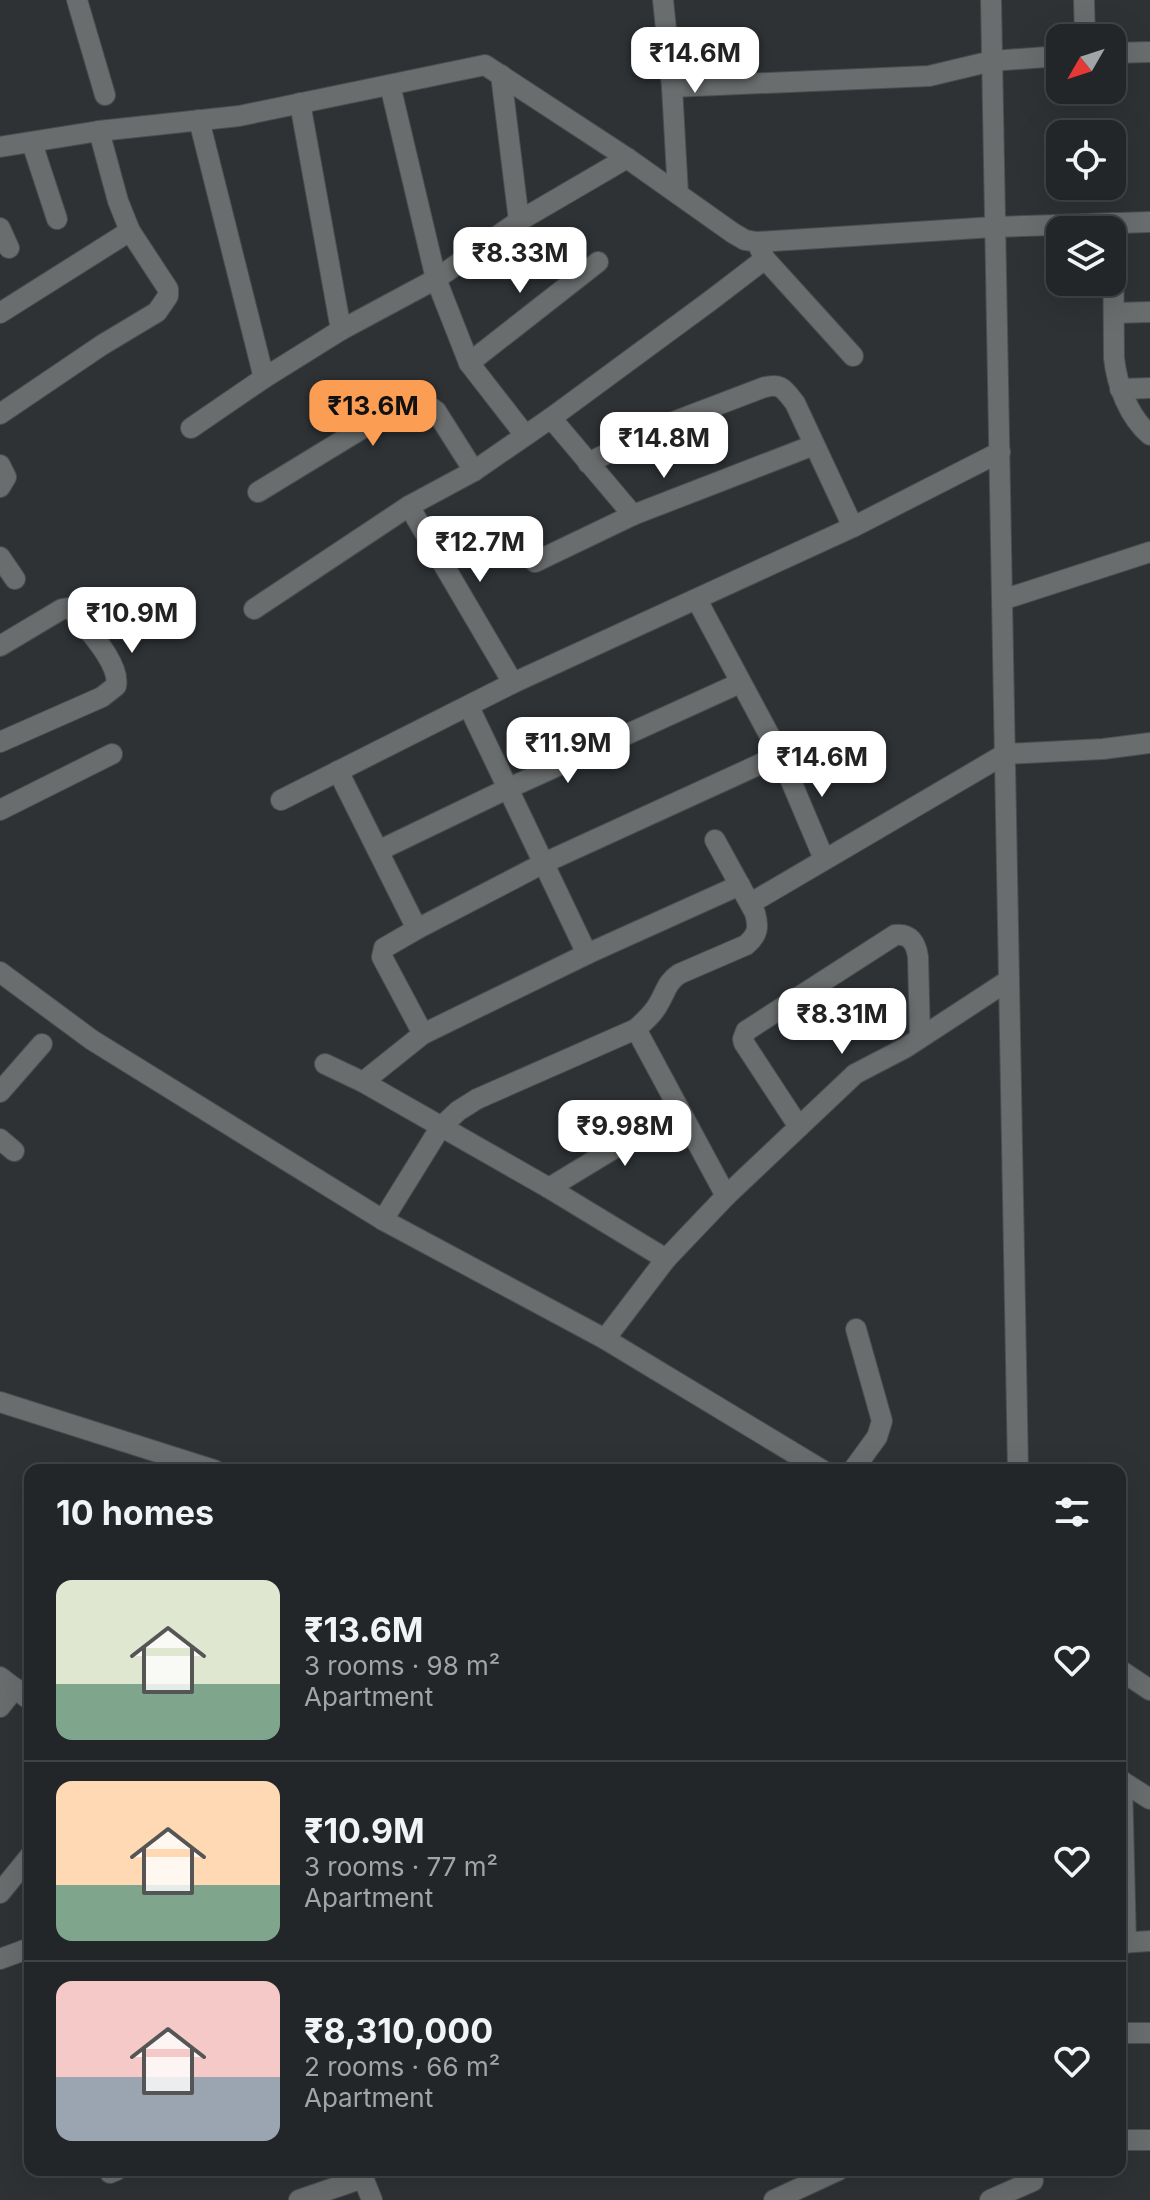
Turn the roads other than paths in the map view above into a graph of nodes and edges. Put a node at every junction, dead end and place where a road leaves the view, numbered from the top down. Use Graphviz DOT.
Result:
graph roads {
  1 [pos="77,0"];
  2 [pos="663,0"];
  3 [pos="991,0"];
  4 [pos="1084,0"];
  5 [pos="1085,24"];
  6 [pos="1150,52"];
  7 [pos="1126,53"];
  8 [pos="1046,57"];
  9 [pos="992,61"];
  10 [pos="501,75"];
  11 [pos="390,85"];
  12 [pos="672,87"];
  13 [pos="105,95"];
  14 [pos="300,103"];
  15 [pos="199,120"];
  16 [pos="99,131"];
  17 [pos="32,143"];
  18 [pos="0,147"];
  19 [pos="627,158"];
  20 [pos="678,194"];
  21 [pos="57,219"];
  22 [pos="519,221"];
  23 [pos="1150,222"];
  24 [pos="1126,223"];
  25 [pos="1046,225"];
  26 [pos="994,227"];
  27 [pos="0,228"];
  28 [pos="130,231"];
  29 [pos="9,248"];
  30 [pos="761,250"];
  31 [pos="598,262"];
  32 [pos="436,279"];
  33 [pos="1114,296"];
  34 [pos="1150,312"];
  35 [pos="0,313"];
  36 [pos="1114,313"];
  37 [pos="341,330"];
  38 [pos="853,356"];
  39 [pos="469,363"];
  40 [pos="264,378"];
  41 [pos="1150,388"];
  42 [pos="1120,389"];
  43 [pos="0,414"];
  44 [pos="551,418"];
  45 [pos="191,428"];
  46 [pos="525,435"];
  47 [pos="1150,435"];
  48 [pos="814,445"];
  49 [pos="1000,452"];
  50 [pos="588,463"];
  51 [pos="0,465"];
  52 [pos="474,471"];
  53 [pos="0,487"];
  54 [pos="258,492"];
  55 [pos="409,506"];
  56 [pos="633,515"];
  57 [pos="853,527"];
  58 [pos="1150,552"];
  59 [pos="0,557"];
  60 [pos="535,562"];
  61 [pos="15,579"];
  62 [pos="697,600"];
  63 [pos="1002,600"];
  64 [pos="254,609"];
  65 [pos="0,646"];
  66 [pos="513,683"];
  67 [pos="740,683"];
  68 [pos="469,707"];
  69 [pos="0,742"];
  70 [pos="1150,743"];
  71 [pos="112,754"];
  72 [pos="1005,754"];
  73 [pos="780,755"];
  74 [pos="338,771"];
  75 [pos="509,788"];
  76 [pos="281,800"];
  77 [pos="3,802"];
  78 [pos="715,840"];
  79 [pos="378,851"];
  80 [pos="824,859"];
  81 [pos="544,863"];
  82 [pos="740,885"];
  83 [pos="751,903"];
  84 [pos="417,929"];
  85 [pos="587,954"];
  86 [pos="0,972"];
  87 [pos="1009,980"];
  88 [pos="636,1029"];
  89 [pos="423,1034"];
  90 [pos="920,1038"];
  91 [pos="42,1044"];
  92 [pos="325,1064"];
  93 [pos="363,1082"];
  94 [pos="0,1092"];
  95 [pos="679,1109"];
  96 [pos="799,1127"];
  97 [pos="440,1128"];
  98 [pos="549,1188"];
  99 [pos="726,1196"];
  100 [pos="383,1220"];
  101 [pos="666,1259"];
  102 [pos="856,1329"];
  103 [pos="605,1339"];
  104 [pos="0,1402"];
  105 [pos="192,1464"];
  106 [pos="812,1464"];
  107 [pos="857,1464"];
  108 [pos="1018,1464"];
  109 [pos="1126,1674"];
  110 [pos="15,1688"];
  111 [pos="1150,1690"];
  112 [pos="0,1707"];
  113 [pos="1126,1784"];
  114 [pos="1150,1799"];
  115 [pos="24,1863"];
  116 [pos="0,1893"];
  117 [pos="1150,1941"];
  118 [pos="1126,1943"];
  119 [pos="24,1950"];
  120 [pos="0,1959"];
  121 [pos="1126,2033"];
  122 [pos="1150,2033"];
  123 [pos="1126,2140"];
  124 [pos="1150,2140"];
  125 [pos="357,2176"];
  126 [pos="363,2176"];
  127 [pos="826,2176"];
  128 [pos="1033,2184"];
  129 [pos="299,2200"];
  130 [pos="372,2200"];
  131 [pos="774,2200"];
  132 [pos="990,2200"];
  1 -- 13 [label="street"];
  2 -- 12 [label="street"];
  3 -- 9 [label="street"];
  4 -- 5 [label="street"];
  6 -- 7 [label="street"];
  8 -- 9 [label="street"];
  9 -- 12 [label="street"];
  9 -- 26 [label="street"];
  10 -- 11 [label="street"];
  10 -- 19 [label="street"];
  10 -- 22 [label="street"];
  11 -- 14 [label="street"];
  11 -- 32 [label="street"];
  12 -- 20 [label="street"];
  14 -- 15 [label="street"];
  14 -- 37 [label="street"];
  15 -- 16 [label="street"];
  15 -- 40 [label="street"];
  16 -- 17 [label="street"];
  16 -- 28 [label="street"];
  17 -- 18 [label="street"];
  17 -- 21 [label="street"];
  19 -- 20 [label="street"];
  19 -- 22 [label="street"];
  20 -- 30 [label="street"];
  22 -- 32 [label="street"];
  23 -- 24 [label="street"];
  25 -- 26 [label="street"];
  26 -- 30 [label="street"];
  26 -- 49 [label="street"];
  27 -- 29 [label="street"];
  28 -- 35 [label="street"];
  28 -- 43 [label="street"];
  30 -- 38 [label="street"];
  30 -- 44 [label="street"];
  31 -- 39 [label="street"];
  32 -- 37 [label="street"];
  32 -- 39 [label="street"];
  33 -- 36 [label="street"];
  34 -- 36 [label="street"];
  36 -- 42 [label="street"];
  37 -- 40 [label="street"];
  39 -- 46 [label="street"];
  40 -- 45 [label="street"];
  41 -- 42 [label="street"];
  42 -- 47 [label="street"];
  44 -- 46 [label="street"];
  44 -- 50 [label="street"];
  46 -- 52 [label="street"];
  48 -- 50 [label="street"];
  48 -- 56 [label="street"];
  48 -- 57 [label="street"];
  49 -- 57 [label="street"];
  49 -- 63 [label="street"];
  50 -- 56 [label="street"];
  51 -- 53 [label="street"];
  52 -- 54 [label="street"];
  52 -- 55 [label="street"];
  55 -- 64 [label="street"];
  55 -- 66 [label="street"];
  56 -- 60 [label="street"];
  57 -- 62 [label="street"];
  58 -- 63 [label="street"];
  59 -- 61 [label="street"];
  62 -- 66 [label="street"];
  62 -- 67 [label="street"];
  63 -- 72 [label="street"];
  65 -- 69 [label="street"];
  66 -- 68 [label="street"];
  67 -- 73 [label="street"];
  67 -- 75 [label="street"];
  68 -- 74 [label="street"];
  68 -- 75 [label="street"];
  70 -- 72 [label="street"];
  71 -- 77 [label="street"];
  72 -- 80 [label="street"];
  72 -- 87 [label="street"];
  73 -- 80 [label="street"];
  73 -- 81 [label="street"];
  74 -- 76 [label="street"];
  74 -- 79 [label="street"];
  75 -- 79 [label="street"];
  75 -- 81 [label="street"];
  78 -- 82 [label="street"];
  79 -- 84 [label="street"];
  80 -- 83 [label="street"];
  81 -- 84 [label="street"];
  81 -- 85 [label="street"];
  82 -- 83 [label="street"];
  82 -- 85 [label="street"];
  83 -- 88 [label="street"];
  84 -- 89 [label="street"];
  85 -- 89 [label="street"];
  86 -- 100 [label="street"];
  87 -- 90 [label="street"];
  87 -- 108 [label="street"];
  88 -- 95 [label="street"];
  88 -- 97 [label="street"];
  89 -- 93 [label="street"];
  90 -- 96 [label="street"];
  90 -- 96 [label="street"];
  91 -- 94 [label="street"];
  92 -- 93 [label="street"];
  93 -- 97 [label="street"];
  95 -- 98 [label="street"];
  95 -- 99 [label="street"];
  96 -- 99 [label="street"];
  97 -- 98 [label="street"];
  97 -- 100 [label="street"];
  98 -- 101 [label="street"];
  99 -- 101 [label="street"];
  100 -- 103 [label="street"];
  101 -- 103 [label="street"];
  102 -- 107 [label="street"];
  103 -- 106 [label="street"];
  104 -- 105 [label="street"];
  109 -- 111 [label="street"];
  110 -- 112 [label="street"];
  113 -- 114 [label="street"];
  115 -- 116 [label="street"];
  117 -- 118 [label="street"];
  119 -- 120 [label="street"];
  121 -- 122 [label="street"];
  123 -- 124 [label="street"];
  125 -- 129 [label="street"];
  126 -- 130 [label="street"];
  127 -- 131 [label="street"];
  128 -- 132 [label="street"];
}
